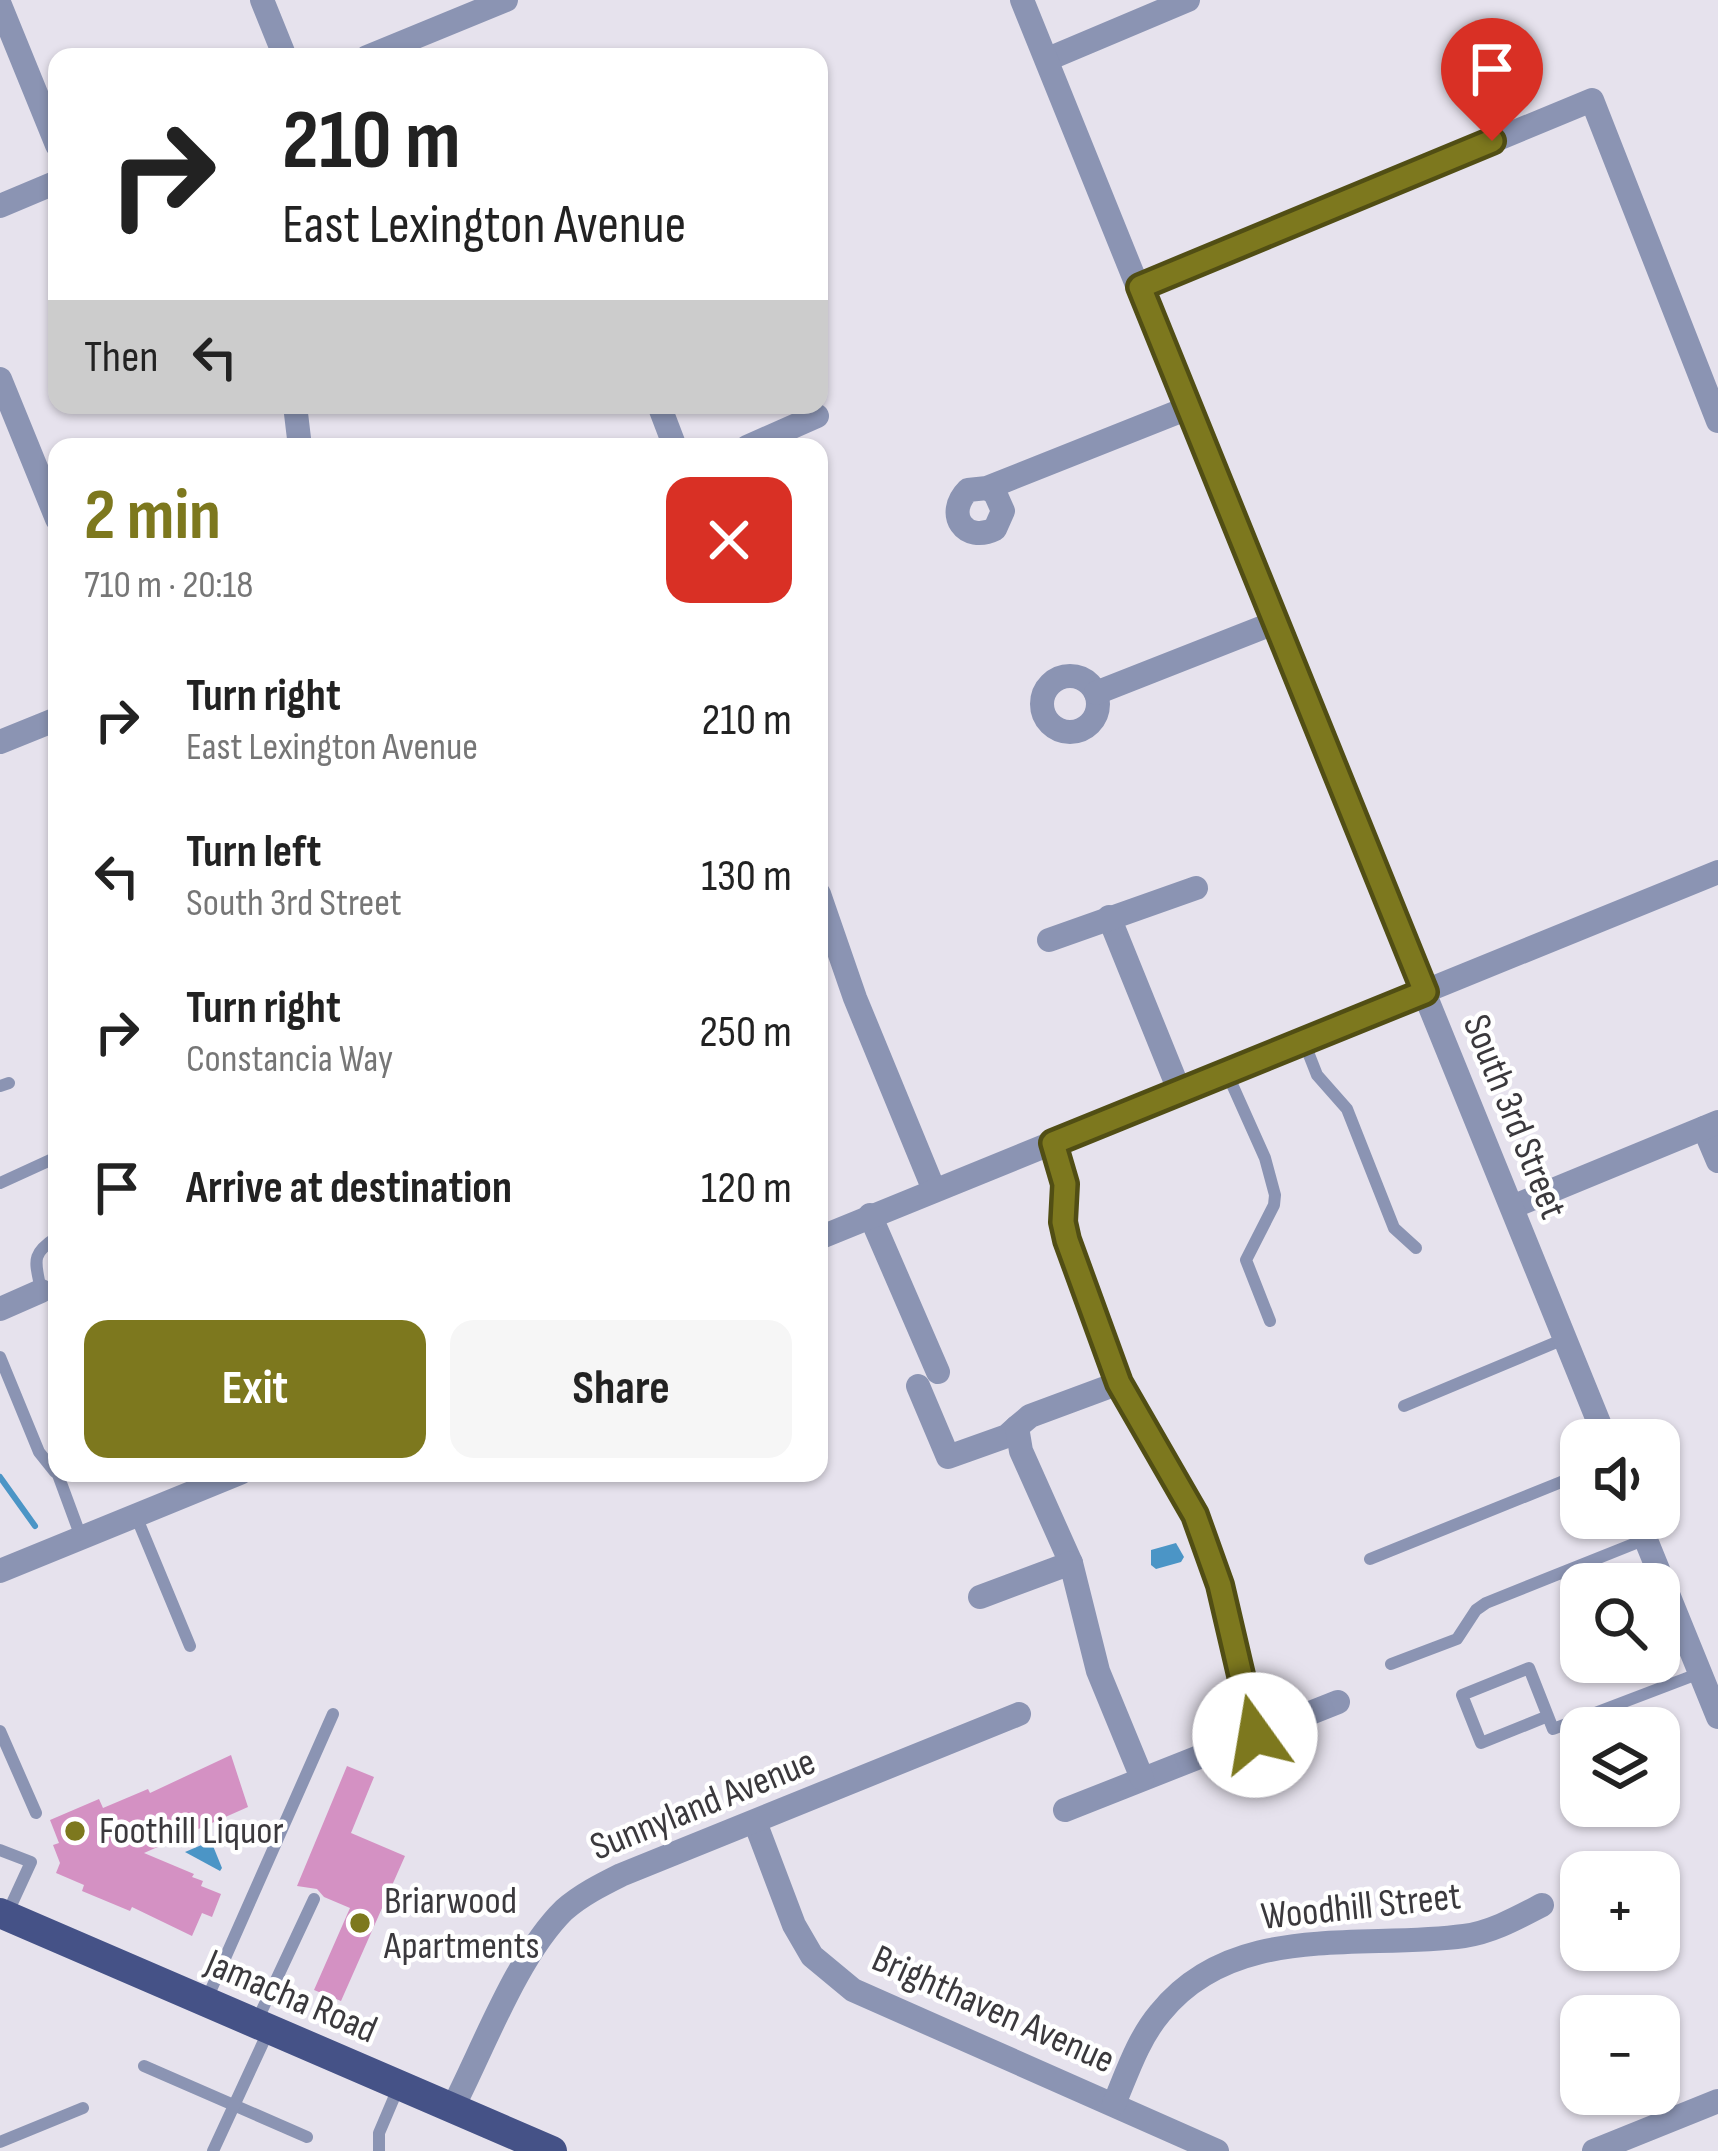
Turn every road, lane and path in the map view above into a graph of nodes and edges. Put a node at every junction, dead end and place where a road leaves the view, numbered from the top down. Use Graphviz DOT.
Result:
graph roads {
  1 [pos="262,0"];
  2 [pos="506,0"];
  3 [pos="1022,0"];
  4 [pos="1188,0"];
  5 [pos="0,5"];
  6 [pos="281,48"];
  7 [pos="389,48"];
  8 [pos="1048,59"];
  9 [pos="48,123"];
  10 [pos="48,186"];
  11 [pos="0,206"];
  12 [pos="1140,287"];
  13 [pos="0,379"];
  14 [pos="1188,408"];
  15 [pos="817,416"];
  16 [pos="1718,422"];
  17 [pos="767,438"];
  18 [pos="987,488"];
  19 [pos="48,496"];
  20 [pos="1273,620"];
  21 [pos="1096,693"];
  22 [pos="48,722"];
  23 [pos="0,742"];
  24 [pos="1718,872"];
  25 [pos="1196,888"];
  26 [pos="1109,917"];
  27 [pos="828,920"];
  28 [pos="1049,940"];
  29 [pos="1425,992"];
  30 [pos="1303,1040"];
  31 [pos="1226,1072"];
  32 [pos="1179,1090"];
  33 [pos="1711,1125"];
  34 [pos="1053,1143"];
  35 [pos="48,1161"];
  36 [pos="1718,1161"];
  37 [pos="0,1183"];
  38 [pos="934,1190"];
  39 [pos="1512,1207"];
  40 [pos="870,1216"];
  41 [pos="828,1234"];
  42 [pos="48,1244"];
  43 [pos="1416,1248"];
  44 [pos="41,1291"];
  45 [pos="0,1309"];
  46 [pos="1270,1321"];
  47 [pos="1565,1339"];
  48 [pos="0,1357"];
  49 [pos="1119,1383"];
  50 [pos="1404,1406"];
  51 [pos="1597,1419"];
  52 [pos="1017,1427"];
  53 [pos="48,1463"];
  54 [pos="60,1482"];
  55 [pos="190,1482"];
  56 [pos="1560,1482"];
  57 [pos="136,1516"];
  58 [pos="81,1538"];
  59 [pos="1619,1539"];
  60 [pos="1646,1539"];
  61 [pos="1370,1558"];
  62 [pos="1071,1564"];
  63 [pos="0,1571"];
  64 [pos="980,1597"];
  65 [pos="190,1646"];
  66 [pos="1391,1664"];
  67 [pos="1700,1672"];
  68 [pos="1337,1702"];
  69 [pos="333,1714"];
  70 [pos="1019,1714"];
  71 [pos="1548,1716"];
  72 [pos="1718,1718"];
  73 [pos="0,1731"];
  74 [pos="1255,1735"];
  75 [pos="1142,1778"];
  76 [pos="1065,1810"];
  77 [pos="35,1813"];
  78 [pos="755,1822"];
  79 [pos="0,1850"];
  80 [pos="314,1899"];
  81 [pos="1541,1905"];
  82 [pos="3,1915"];
  83 [pos="205,2002"];
  84 [pos="262,2027"];
  85 [pos="144,2066"];
  86 [pos="399,2086"];
  87 [pos="1718,2101"];
  88 [pos="234,2104"];
  89 [pos="1114,2104"];
  90 [pos="83,2108"];
  91 [pos="452,2109"];
  92 [pos="307,2137"];
  93 [pos="0,2142"];
  94 [pos="213,2151"];
  95 [pos="379,2151"];
  96 [pos="551,2151"];
  97 [pos="1217,2151"];
  98 [pos="1594,2151"];
  1 -- 6 [label="street"];
  2 -- 7 [label="street"];
  3 -- 8 [label="street, South 3rd Street"];
  4 -- 8 [label="street"];
  5 -- 9 [label="street"];
  8 -- 12 [label="street, South 3rd Street"];
  10 -- 11 [label="street"];
  12 -- 14 [label="street, South 3rd Street"];
  12 -- 16 [label="street"];
  13 -- 19 [label="street"];
  14 -- 18 [label="street"];
  14 -- 20 [label="street, South 3rd Street"];
  15 -- 17 [label="street"];
  20 -- 21 [label="street"];
  20 -- 29 [label="street, South 3rd Street"];
  22 -- 23 [label="street"];
  24 -- 29 [label="street"];
  25 -- 26 [label="street"];
  26 -- 28 [label="street"];
  26 -- 32 [label="street"];
  27 -- 38 [label="street"];
  29 -- 30 [label="street"];
  29 -- 39 [label="street, South 3rd Street"];
  30 -- 31 [label="street"];
  30 -- 43 [label="lane"];
  31 -- 32 [label="street"];
  31 -- 46 [label="lane"];
  32 -- 34 [label="street"];
  33 -- 36 [label="street"];
  33 -- 39 [label="street"];
  34 -- 38 [label="street"];
  34 -- 49 [label="street"];
  35 -- 37 [label="lane"];
  38 -- 40 [label="street"];
  39 -- 47 [label="street, South 3rd Street"];
  40 -- 41 [label="street"];
  40 -- 52 [label="street"];
  42 -- 44 [label="lane"];
  44 -- 45 [label="street"];
  47 -- 50 [label="lane"];
  47 -- 51 [label="street, South 3rd Street"];
  48 -- 53 [label="lane"];
  49 -- 52 [label="street"];
  49 -- 74 [label="street"];
  52 -- 62 [label="street"];
  54 -- 58 [label="lane"];
  55 -- 57 [label="street"];
  56 -- 61 [label="lane"];
  57 -- 58 [label="street"];
  57 -- 65 [label="lane"];
  58 -- 63 [label="street"];
  59 -- 66 [label="lane"];
  60 -- 67 [label="street"];
  62 -- 64 [label="street"];
  62 -- 75 [label="street"];
  67 -- 71 [label="lane"];
  67 -- 72 [label="street"];
  68 -- 74 [label="street"];
  69 -- 83 [label="lane"];
  70 -- 78 [label="street, Sunnyland Avenue"];
  71 -- 71 [label="lane"];
  73 -- 77 [label="lane"];
  74 -- 75 [label="street"];
  75 -- 76 [label="street"];
  78 -- 89 [label="street, Brighthaven Avenue"];
  78 -- 91 [label="street, Sunnyland Avenue"];
  79 -- 82 [label="lane"];
  80 -- 84 [label="lane"];
  81 -- 89 [label="street, Woodhill Street"];
  82 -- 83 [label="main road, Jamacha Road"];
  83 -- 84 [label="main road, Jamacha Road"];
  84 -- 86 [label="main road, Jamacha Road"];
  84 -- 88 [label="lane"];
  85 -- 88 [label="lane"];
  86 -- 91 [label="main road, Jamacha Road"];
  86 -- 95 [label="lane"];
  87 -- 98 [label="street"];
  88 -- 92 [label="lane"];
  88 -- 94 [label="lane"];
  89 -- 97 [label="street, Brighthaven Avenue"];
  90 -- 93 [label="lane"];
  91 -- 96 [label="main road, Jamacha Road"];
}
